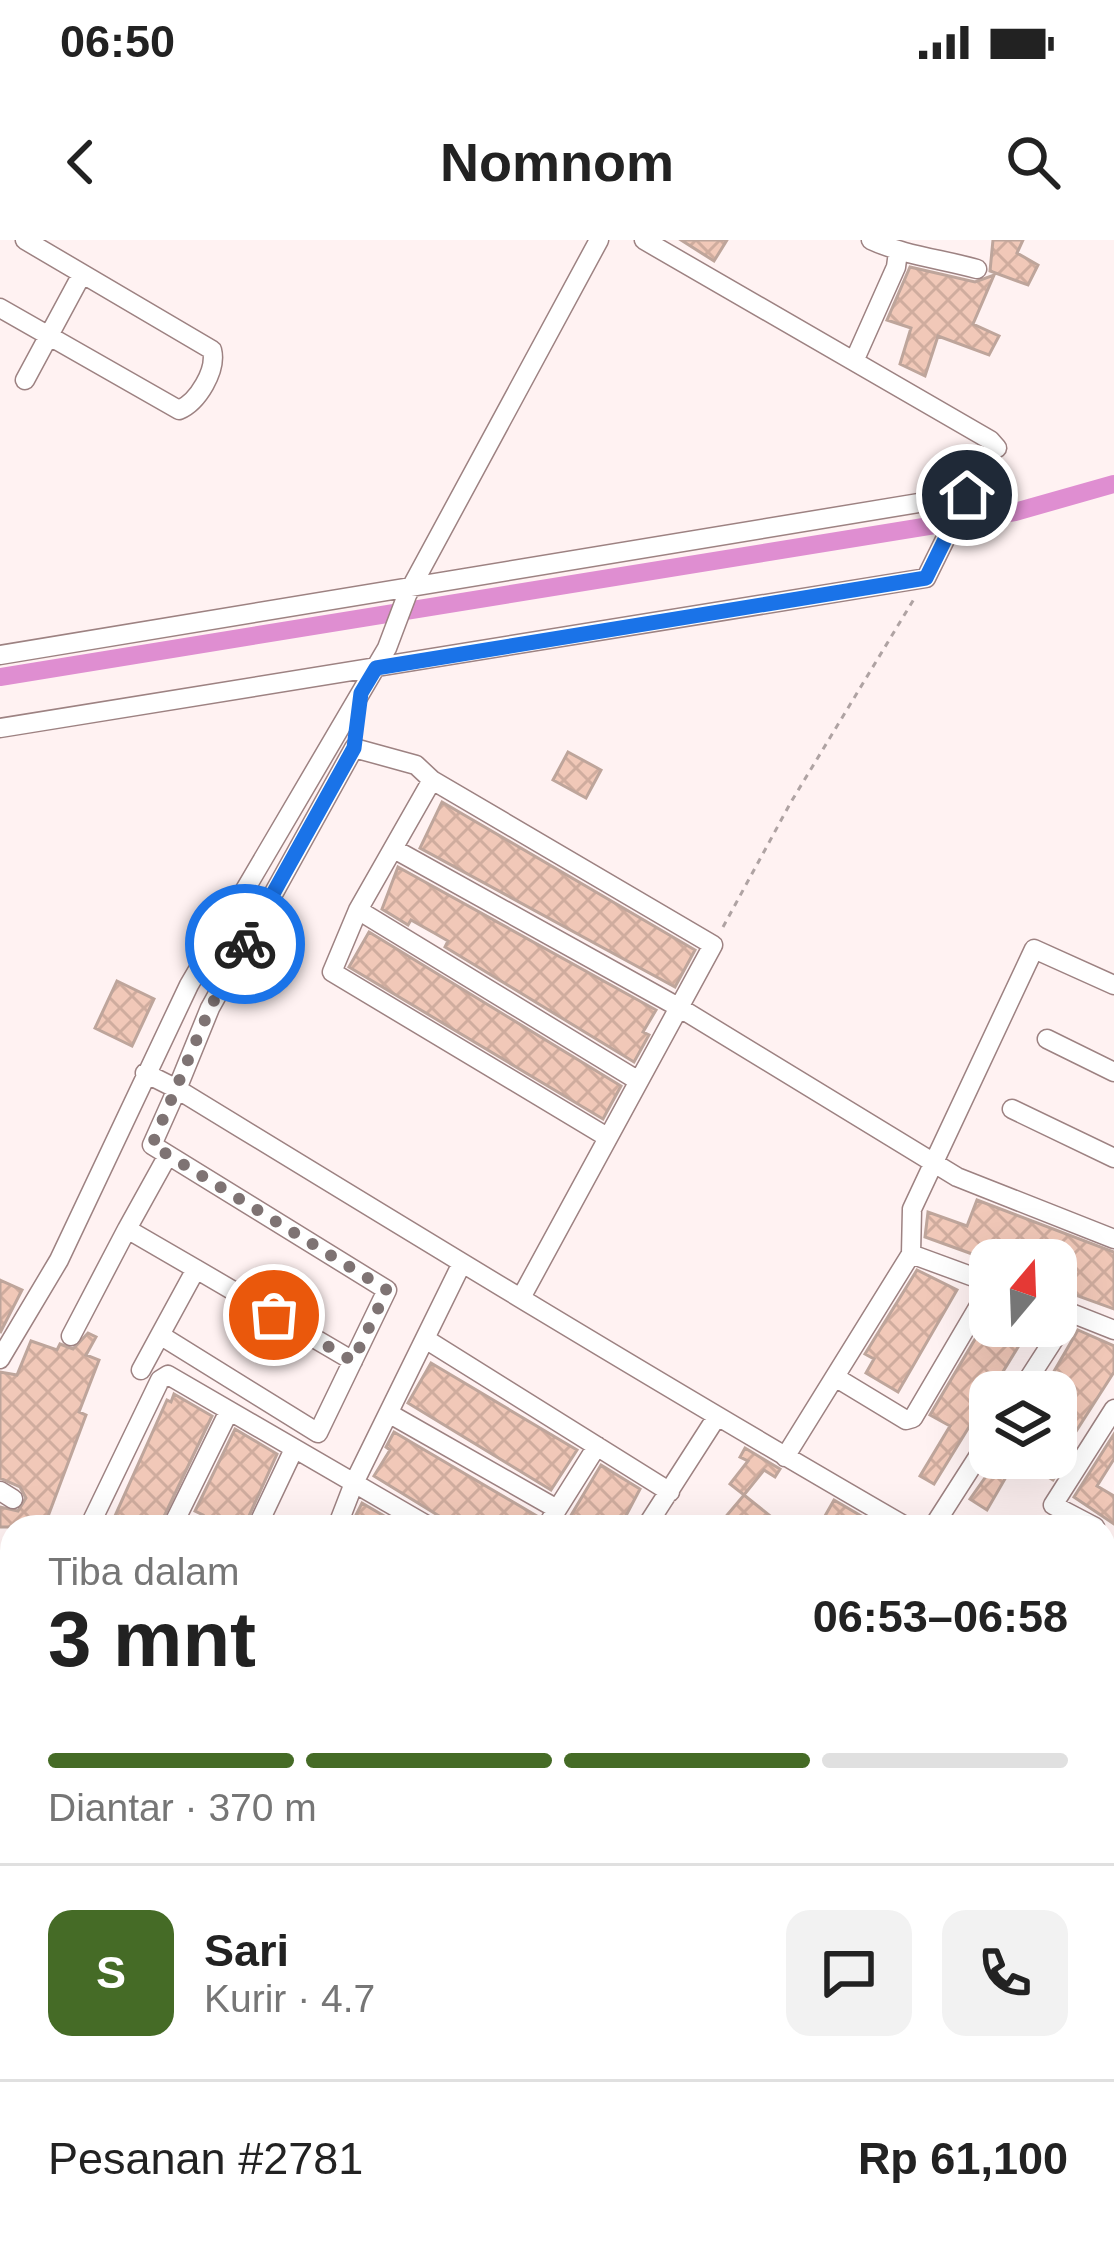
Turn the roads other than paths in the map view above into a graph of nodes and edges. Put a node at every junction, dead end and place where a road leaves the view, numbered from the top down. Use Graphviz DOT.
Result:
graph roads {
  1 [pos="25,240"];
  2 [pos="599,240"];
  3 [pos="644,240"];
  4 [pos="871,240"];
  5 [pos="898,252"];
  6 [pos="977,269"];
  7 [pos="82,274"];
  8 [pos="0,308"];
  9 [pos="50,336"];
  10 [pos="855,359"];
  11 [pos="25,380"];
  12 [pos="997,448"];
  13 [pos="410,589"];
  14 [pos="0,655"];
  15 [pos="376,668"];
  16 [pos="361,693"];
  17 [pos="0,728"];
  18 [pos="354,748"];
  19 [pos="432,780"];
  20 [pos="394,849"];
  21 [pos="358,910"];
  22 [pos="1114,985"];
  23 [pos="680,1008"];
  24 [pos="1047,1039"];
  25 [pos="1114,1072"];
  26 [pos="145,1073"];
  27 [pos="637,1080"];
  28 [pos="177,1089"];
  29 [pos="1012,1109"];
  30 [pos="607,1137"];
  31 [pos="168,1155"];
  32 [pos="1114,1158"];
  33 [pos="933,1163"];
  34 [pos="127,1229"];
  35 [pos="1114,1239"];
  36 [pos="911,1254"];
  37 [pos="462,1263"];
  38 [pos="196,1269"];
  39 [pos="969,1277"];
  40 [pos="523,1296"];
  41 [pos="1077,1315"];
  42 [pos="969,1321"];
  43 [pos="8,1330"];
  44 [pos="1114,1330"];
  45 [pos="71,1336"];
  46 [pos="160,1336"];
  47 [pos="427,1340"];
  48 [pos="0,1359"];
  49 [pos="353,1361"];
  50 [pos="141,1370"];
  51 [pos="835,1377"];
  52 [pos="229,1411"];
  53 [pos="1113,1413"];
  54 [pos="390,1414"];
  55 [pos="716,1418"];
  56 [pos="597,1446"];
  57 [pos="295,1449"];
  58 [pos="785,1457"];
  59 [pos="969,1471"];
  60 [pos="354,1483"];
  61 [pos="670,1492"];
  62 [pos="557,1509"];
  63 [pos="95,1515"];
  64 [pos="178,1515"];
  65 [pos="263,1515"];
  66 [pos="342,1515"];
  67 [pos="409,1515"];
  68 [pos="553,1515"];
  69 [pos="654,1515"];
  70 [pos="886,1515"];
  71 [pos="941,1515"];
  72 [pos="1072,1515"];
  1 -- 7 [label="street"];
  2 -- 13 [label="street"];
  3 -- 10 [label="street"];
  4 -- 5 [label="street"];
  5 -- 6 [label="street"];
  5 -- 10 [label="street"];
  7 -- 9 [label="street"];
  7 -- 9 [label="street"];
  8 -- 9 [label="street"];
  9 -- 11 [label="street"];
  10 -- 12 [label="street"];
  13 -- 14 [label="street"];
  13 -- 15 [label="street"];
  13 -- 15 [label="street"];
  15 -- 16 [label="street"];
  15 -- 17 [label="street"];
  16 -- 18 [label="street"];
  16 -- 26 [label="street"];
  18 -- 19 [label="street"];
  18 -- 28 [label="street"];
  19 -- 20 [label="street"];
  19 -- 23 [label="street"];
  20 -- 21 [label="street"];
  20 -- 23 [label="street"];
  21 -- 27 [label="street"];
  21 -- 30 [label="street"];
  22 -- 33 [label="street"];
  23 -- 27 [label="street"];
  23 -- 33 [label="street"];
  24 -- 25 [label="street"];
  26 -- 28 [label="street"];
  26 -- 43 [label="street"];
  27 -- 30 [label="street"];
  28 -- 31 [label="street"];
  28 -- 37 [label="street"];
  29 -- 32 [label="street"];
  30 -- 40 [label="street"];
  31 -- 34 [label="street"];
  31 -- 49 [label="street"];
  33 -- 35 [label="street"];
  33 -- 36 [label="street"];
  34 -- 38 [label="street"];
  34 -- 45 [label="street"];
  36 -- 39 [label="street"];
  36 -- 51 [label="street"];
  37 -- 40 [label="street"];
  37 -- 47 [label="street"];
  38 -- 46 [label="street"];
  38 -- 49 [label="street"];
  40 -- 55 [label="street"];
  41 -- 44 [label="street"];
  42 -- 51 [label="street"];
  43 -- 48 [label="street"];
  46 -- 49 [label="street"];
  46 -- 50 [label="street"];
  47 -- 54 [label="street"];
  47 -- 56 [label="street"];
  51 -- 58 [label="street"];
  52 -- 57 [label="street"];
  52 -- 63 [label="street"];
  52 -- 64 [label="street"];
  53 -- 72 [label="street"];
  54 -- 60 [label="street"];
  54 -- 62 [label="street"];
  55 -- 58 [label="street"];
  55 -- 61 [label="street"];
  56 -- 61 [label="street"];
  56 -- 62 [label="street"];
  57 -- 60 [label="street"];
  57 -- 65 [label="street"];
  58 -- 70 [label="street"];
  59 -- 71 [label="street"];
  60 -- 66 [label="street"];
  60 -- 67 [label="street"];
  61 -- 69 [label="street"];
  62 -- 68 [label="street"];
}
